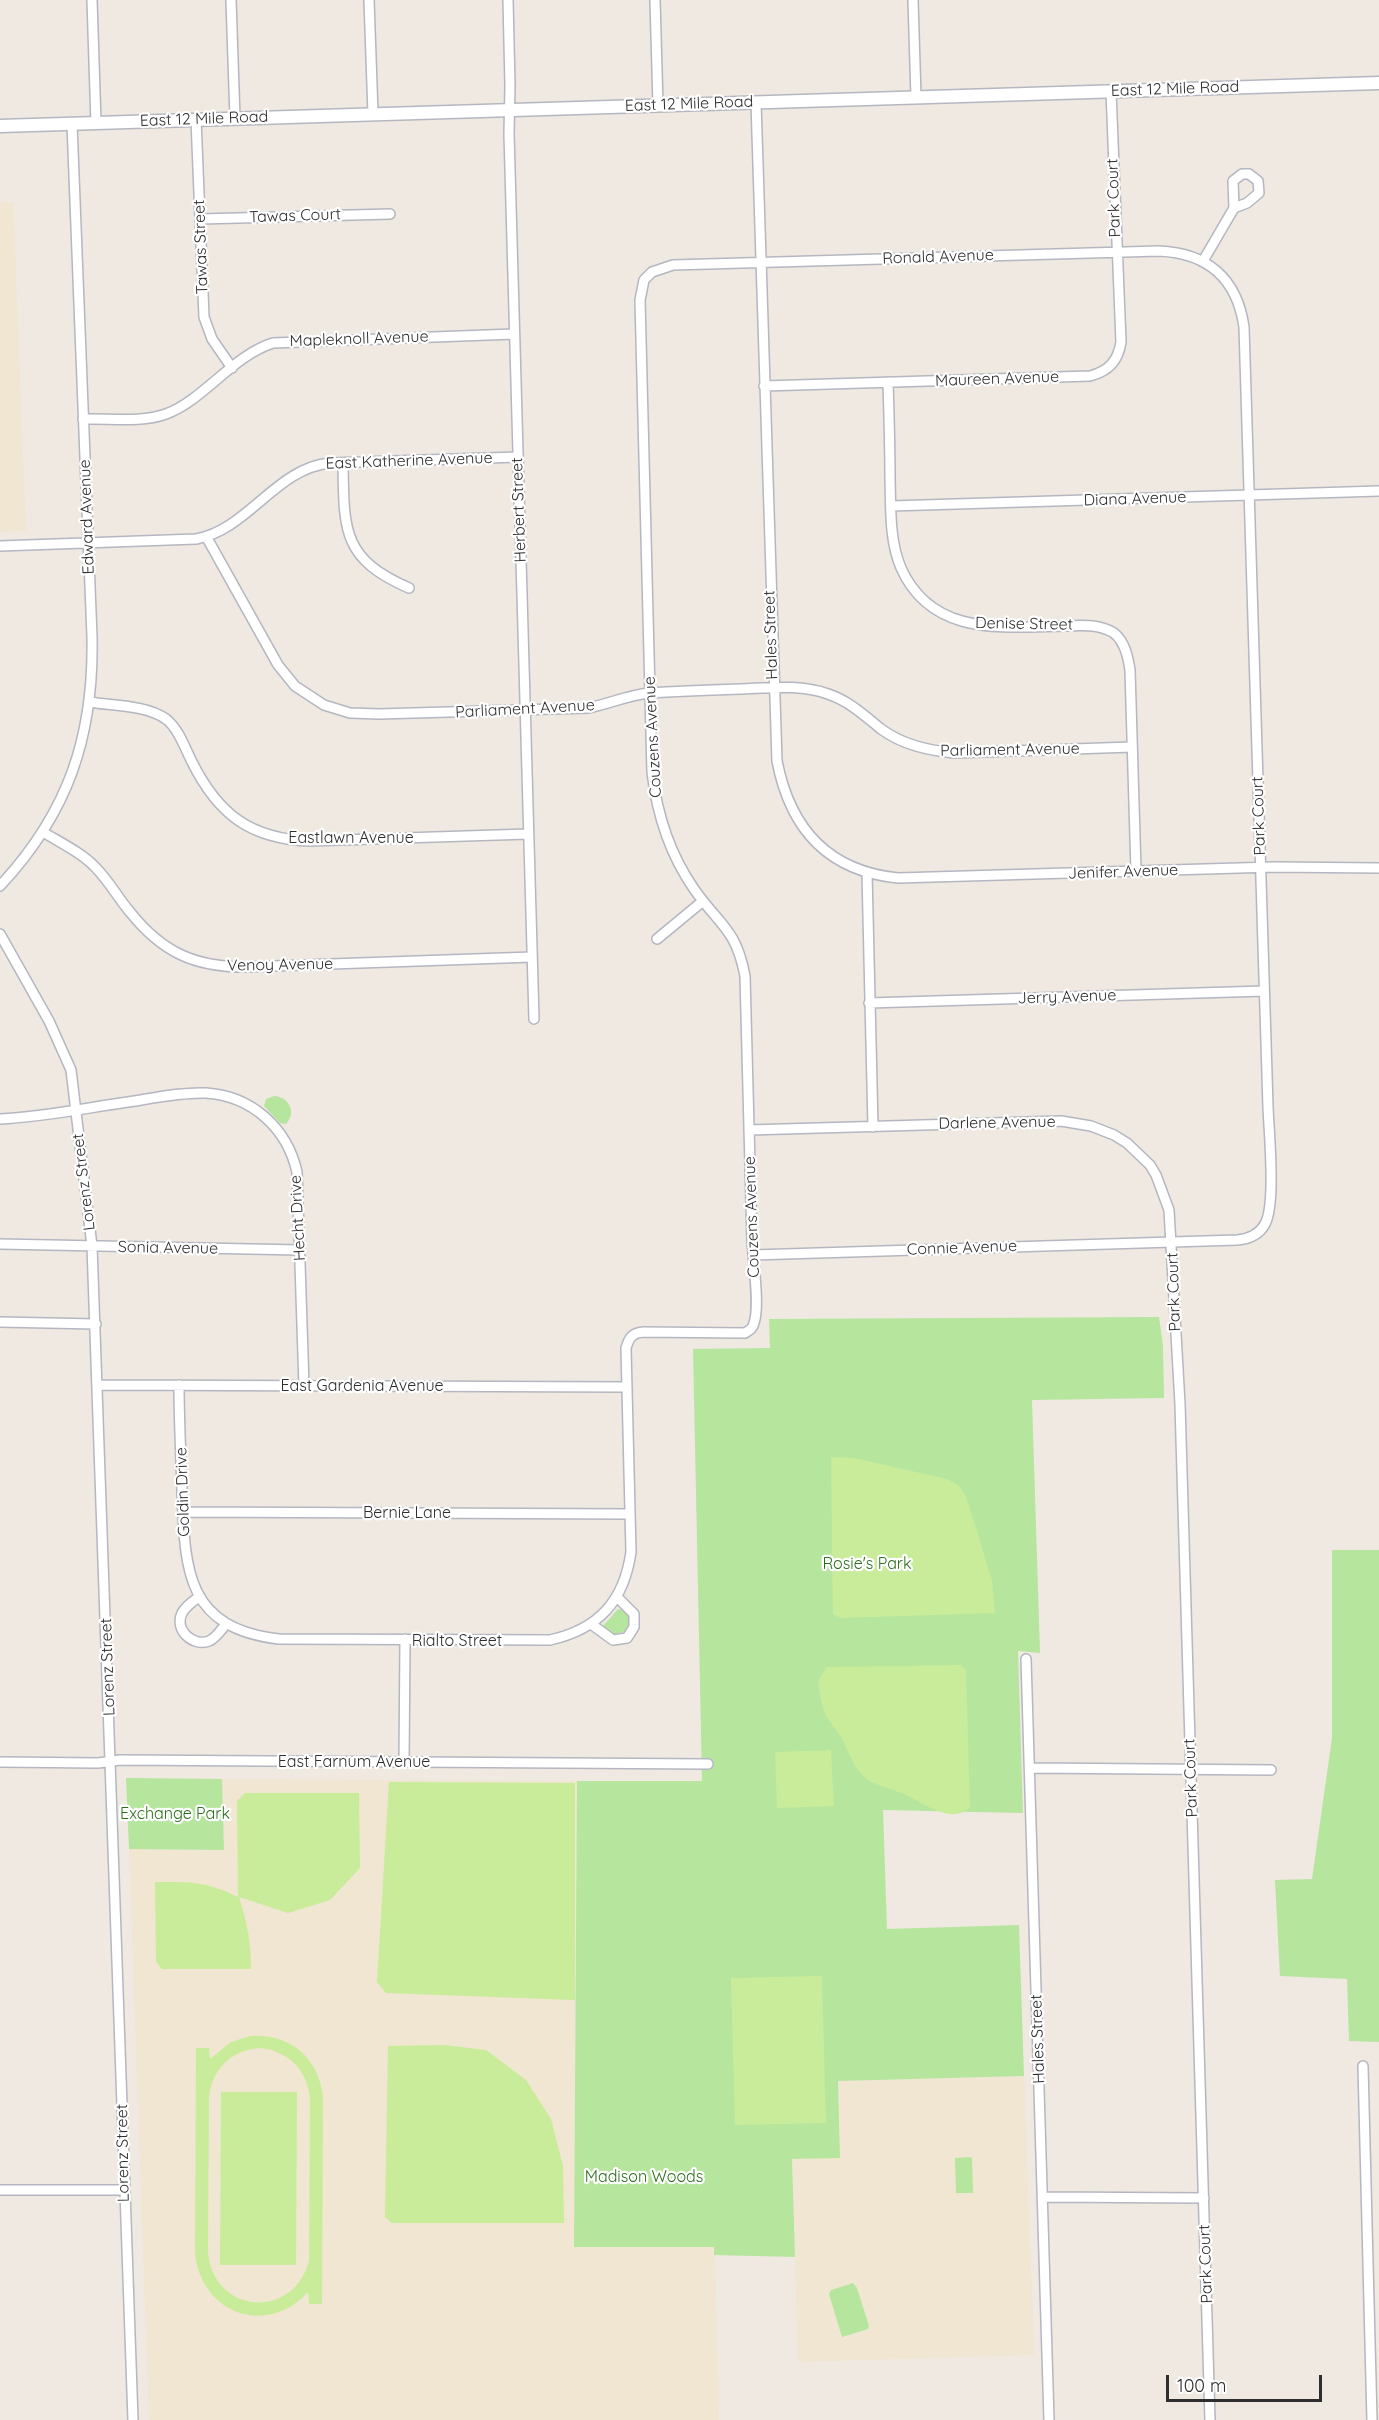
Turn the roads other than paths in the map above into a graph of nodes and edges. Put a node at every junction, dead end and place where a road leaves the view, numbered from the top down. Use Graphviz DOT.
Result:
graph roads {
  1 [pos="92,0"];
  2 [pos="231,0"];
  3 [pos="369,0"];
  4 [pos="508,0"];
  5 [pos="655,0"];
  6 [pos="913,0"];
  7 [pos="1379,82"];
  8 [pos="1111,91"];
  9 [pos="916,97"];
  10 [pos="756,102"];
  11 [pos="658,105"];
  12 [pos="510,109"];
  13 [pos="373,114"];
  14 [pos="235,118"];
  15 [pos="196,119"];
  16 [pos="96,123"];
  17 [pos="72,124"];
  18 [pos="0,126"];
  19 [pos="1234,208"];
  20 [pos="390,214"];
  21 [pos="200,219"];
  22 [pos="1116,251"];
  23 [pos="1203,261"];
  24 [pos="760,262"];
  25 [pos="514,334"];
  26 [pos="232,368"];
  27 [pos="888,382"];
  28 [pos="764,386"];
  29 [pos="83,419"];
  30 [pos="518,457"];
  31 [pos="343,463"];
  32 [pos="1379,491"];
  33 [pos="1249,495"];
  34 [pos="891,506"];
  35 [pos="207,537"];
  36 [pos="88,543"];
  37 [pos="0,546"];
  38 [pos="410,588"];
  39 [pos="773,688"];
  40 [pos="649,693"];
  41 [pos="90,702"];
  42 [pos="525,710"];
  43 [pos="1132,747"];
  44 [pos="43,832"];
  45 [pos="528,834"];
  46 [pos="1260,867"];
  47 [pos="1379,868"];
  48 [pos="1136,871"];
  49 [pos="867,873"];
  50 [pos="0,886"];
  51 [pos="703,901"];
  52 [pos="0,934"];
  53 [pos="657,939"];
  54 [pos="532,957"];
  55 [pos="1264,991"];
  56 [pos="869,1003"];
  57 [pos="534,1020"];
  58 [pos="76,1109"];
  59 [pos="0,1119"];
  60 [pos="873,1127"];
  61 [pos="749,1130"];
  62 [pos="1172,1242"];
  63 [pos="0,1244"];
  64 [pos="92,1246"];
  65 [pos="300,1250"];
  66 [pos="753,1255"];
  67 [pos="0,1322"];
  68 [pos="96,1324"];
  69 [pos="633,1335"];
  70 [pos="98,1385"];
  71 [pos="179,1385"];
  72 [pos="304,1386"];
  73 [pos="627,1387"];
  74 [pos="183,1512"];
  75 [pos="630,1514"];
  76 [pos="199,1597"];
  77 [pos="618,1597"];
  78 [pos="226,1624"];
  79 [pos="591,1624"];
  80 [pos="405,1640"];
  81 [pos="1026,1659"];
  82 [pos="0,1762"];
  83 [pos="111,1762"];
  84 [pos="404,1762"];
  85 [pos="708,1764"];
  86 [pos="1030,1768"];
  87 [pos="1191,1769"];
  88 [pos="1271,1770"];
  89 [pos="1364,2066"];
  90 [pos="0,2190"];
  91 [pos="124,2190"];
  92 [pos="1043,2197"];
  93 [pos="1204,2198"];
  94 [pos="133,2420"];
  95 [pos="1049,2420"];
  96 [pos="1210,2420"];
  97 [pos="1372,2420"];
  1 -- 16 [label="street"];
  2 -- 14 [label="street"];
  3 -- 13 [label="street"];
  4 -- 12 [label="street, Herbert Street"];
  5 -- 11 [label="street"];
  6 -- 9 [label="street"];
  7 -- 8 [label="main road, East 12 Mile Road"];
  8 -- 9 [label="main road, East 12 Mile Road"];
  8 -- 22 [label="street, Park Court"];
  9 -- 10 [label="main road, East 12 Mile Road"];
  10 -- 11 [label="main road, East 12 Mile Road"];
  10 -- 24 [label="street, Hales Street"];
  11 -- 12 [label="main road, East 12 Mile Road"];
  12 -- 13 [label="main road, East 12 Mile Road"];
  12 -- 25 [label="street, Herbert Street"];
  13 -- 14 [label="main road, East 12 Mile Road"];
  14 -- 15 [label="main road, East 12 Mile Road"];
  15 -- 16 [label="main road, East 12 Mile Road"];
  15 -- 21 [label="street, Tawas Street"];
  16 -- 17 [label="main road, East 12 Mile Road"];
  17 -- 18 [label="main road, East 12 Mile Road"];
  17 -- 29 [label="street, Edward Avenue"];
  19 -- 23 [label="street"];
  20 -- 21 [label="street, Tawas Court"];
  21 -- 26 [label="street, Tawas Street"];
  22 -- 23 [label="street, Park Court"];
  22 -- 24 [label="street, Ronald Avenue"];
  22 -- 27 [label="street, Maureen Avenue"];
  23 -- 33 [label="street, Park Court"];
  24 -- 28 [label="street, Hales Street"];
  24 -- 40 [label="street, Couzens Avenue"];
  25 -- 26 [label="street, Mapleknoll Avenue"];
  25 -- 30 [label="street, Herbert Street"];
  26 -- 29 [label="street, Mapleknoll Avenue"];
  27 -- 28 [label="street, Maureen Avenue"];
  27 -- 34 [label="street, Denise Street"];
  28 -- 39 [label="street, Hales Street"];
  29 -- 36 [label="street, Edward Avenue"];
  30 -- 31 [label="street, East Katherine Avenue"];
  30 -- 42 [label="street, Herbert Street"];
  31 -- 35 [label="street, East Katherine Avenue"];
  31 -- 38 [label="street"];
  32 -- 33 [label="street, Diana Avenue"];
  33 -- 34 [label="street, Diana Avenue"];
  33 -- 46 [label="street, Park Court"];
  34 -- 43 [label="street, Denise Street"];
  35 -- 36 [label="street, East Katherine Avenue"];
  35 -- 42 [label="street, Parliament Avenue"];
  36 -- 37 [label="street, East Katherine Avenue"];
  36 -- 41 [label="street, Edward Avenue"];
  39 -- 40 [label="street, Parliament Avenue"];
  39 -- 43 [label="street, Parliament Avenue"];
  39 -- 49 [label="street, Hales Street"];
  40 -- 42 [label="street, Parliament Avenue"];
  40 -- 51 [label="street, Couzens Avenue"];
  41 -- 44 [label="street, Edward Avenue"];
  41 -- 45 [label="street, Eastlawn Avenue"];
  42 -- 45 [label="street, Herbert Street"];
  43 -- 48 [label="street, Denise Street"];
  44 -- 50 [label="street, Edward Avenue"];
  44 -- 54 [label="street, Venoy Avenue"];
  45 -- 54 [label="street, Herbert Street"];
  46 -- 47 [label="street, Jenifer Avenue"];
  46 -- 48 [label="street, Jenifer Avenue"];
  46 -- 55 [label="street, Park Court"];
  48 -- 49 [label="street, Jenifer Avenue"];
  49 -- 56 [label="street"];
  51 -- 53 [label="street"];
  51 -- 61 [label="street, Couzens Avenue"];
  52 -- 58 [label="street, Lorenz Street"];
  54 -- 57 [label="street, Herbert Street"];
  55 -- 56 [label="street, Jerry Avenue"];
  55 -- 62 [label="street, Park Court"];
  56 -- 60 [label="street"];
  58 -- 59 [label="street, Hecht Drive"];
  58 -- 64 [label="street, Lorenz Street"];
  58 -- 65 [label="street, Hecht Drive"];
  60 -- 61 [label="street, Darlene Avenue"];
  60 -- 62 [label="street, Darlene Avenue"];
  61 -- 66 [label="street, Couzens Avenue"];
  62 -- 66 [label="street, Connie Avenue"];
  62 -- 87 [label="street, Park Court"];
  63 -- 64 [label="street, Sonia Avenue"];
  64 -- 65 [label="street, Sonia Avenue"];
  64 -- 68 [label="street, Lorenz Street"];
  65 -- 72 [label="street, Hecht Drive"];
  66 -- 69 [label="street, Couzens Avenue"];
  67 -- 68 [label="street"];
  68 -- 70 [label="street, Lorenz Street"];
  69 -- 73 [label="street, Rialto Street"];
  70 -- 71 [label="street, East Gardenia Avenue"];
  70 -- 83 [label="street, Lorenz Street"];
  71 -- 72 [label="street, East Gardenia Avenue"];
  71 -- 74 [label="street, Goldin Drive"];
  72 -- 73 [label="street, East Gardenia Avenue"];
  73 -- 75 [label="street, Rialto Street"];
  74 -- 75 [label="street, Bernie Lane"];
  74 -- 76 [label="street, Goldin Drive"];
  75 -- 77 [label="street, Rialto Street"];
  76 -- 78 [label="street, Goldin Drive"];
  76 -- 78 [label="street"];
  77 -- 79 [label="street, Rialto Street"];
  77 -- 79 [label="street"];
  78 -- 80 [label="street, Goldin Drive"];
  79 -- 80 [label="street, Rialto Street"];
  80 -- 84 [label="street, Rialto Street"];
  81 -- 86 [label="street, Hales Street"];
  82 -- 83 [label="street, East Farnum Avenue"];
  83 -- 84 [label="street, East Farnum Avenue"];
  83 -- 91 [label="street, Lorenz Street"];
  84 -- 85 [label="street, East Farnum Avenue"];
  86 -- 87 [label="street"];
  86 -- 92 [label="street, Hales Street"];
  87 -- 88 [label="street"];
  87 -- 93 [label="street, Park Court"];
  89 -- 97 [label="street"];
  90 -- 91 [label="street"];
  91 -- 94 [label="street, Lorenz Street"];
  92 -- 93 [label="street"];
  92 -- 95 [label="street, Hales Street"];
  93 -- 96 [label="street, Park Court"];
}
